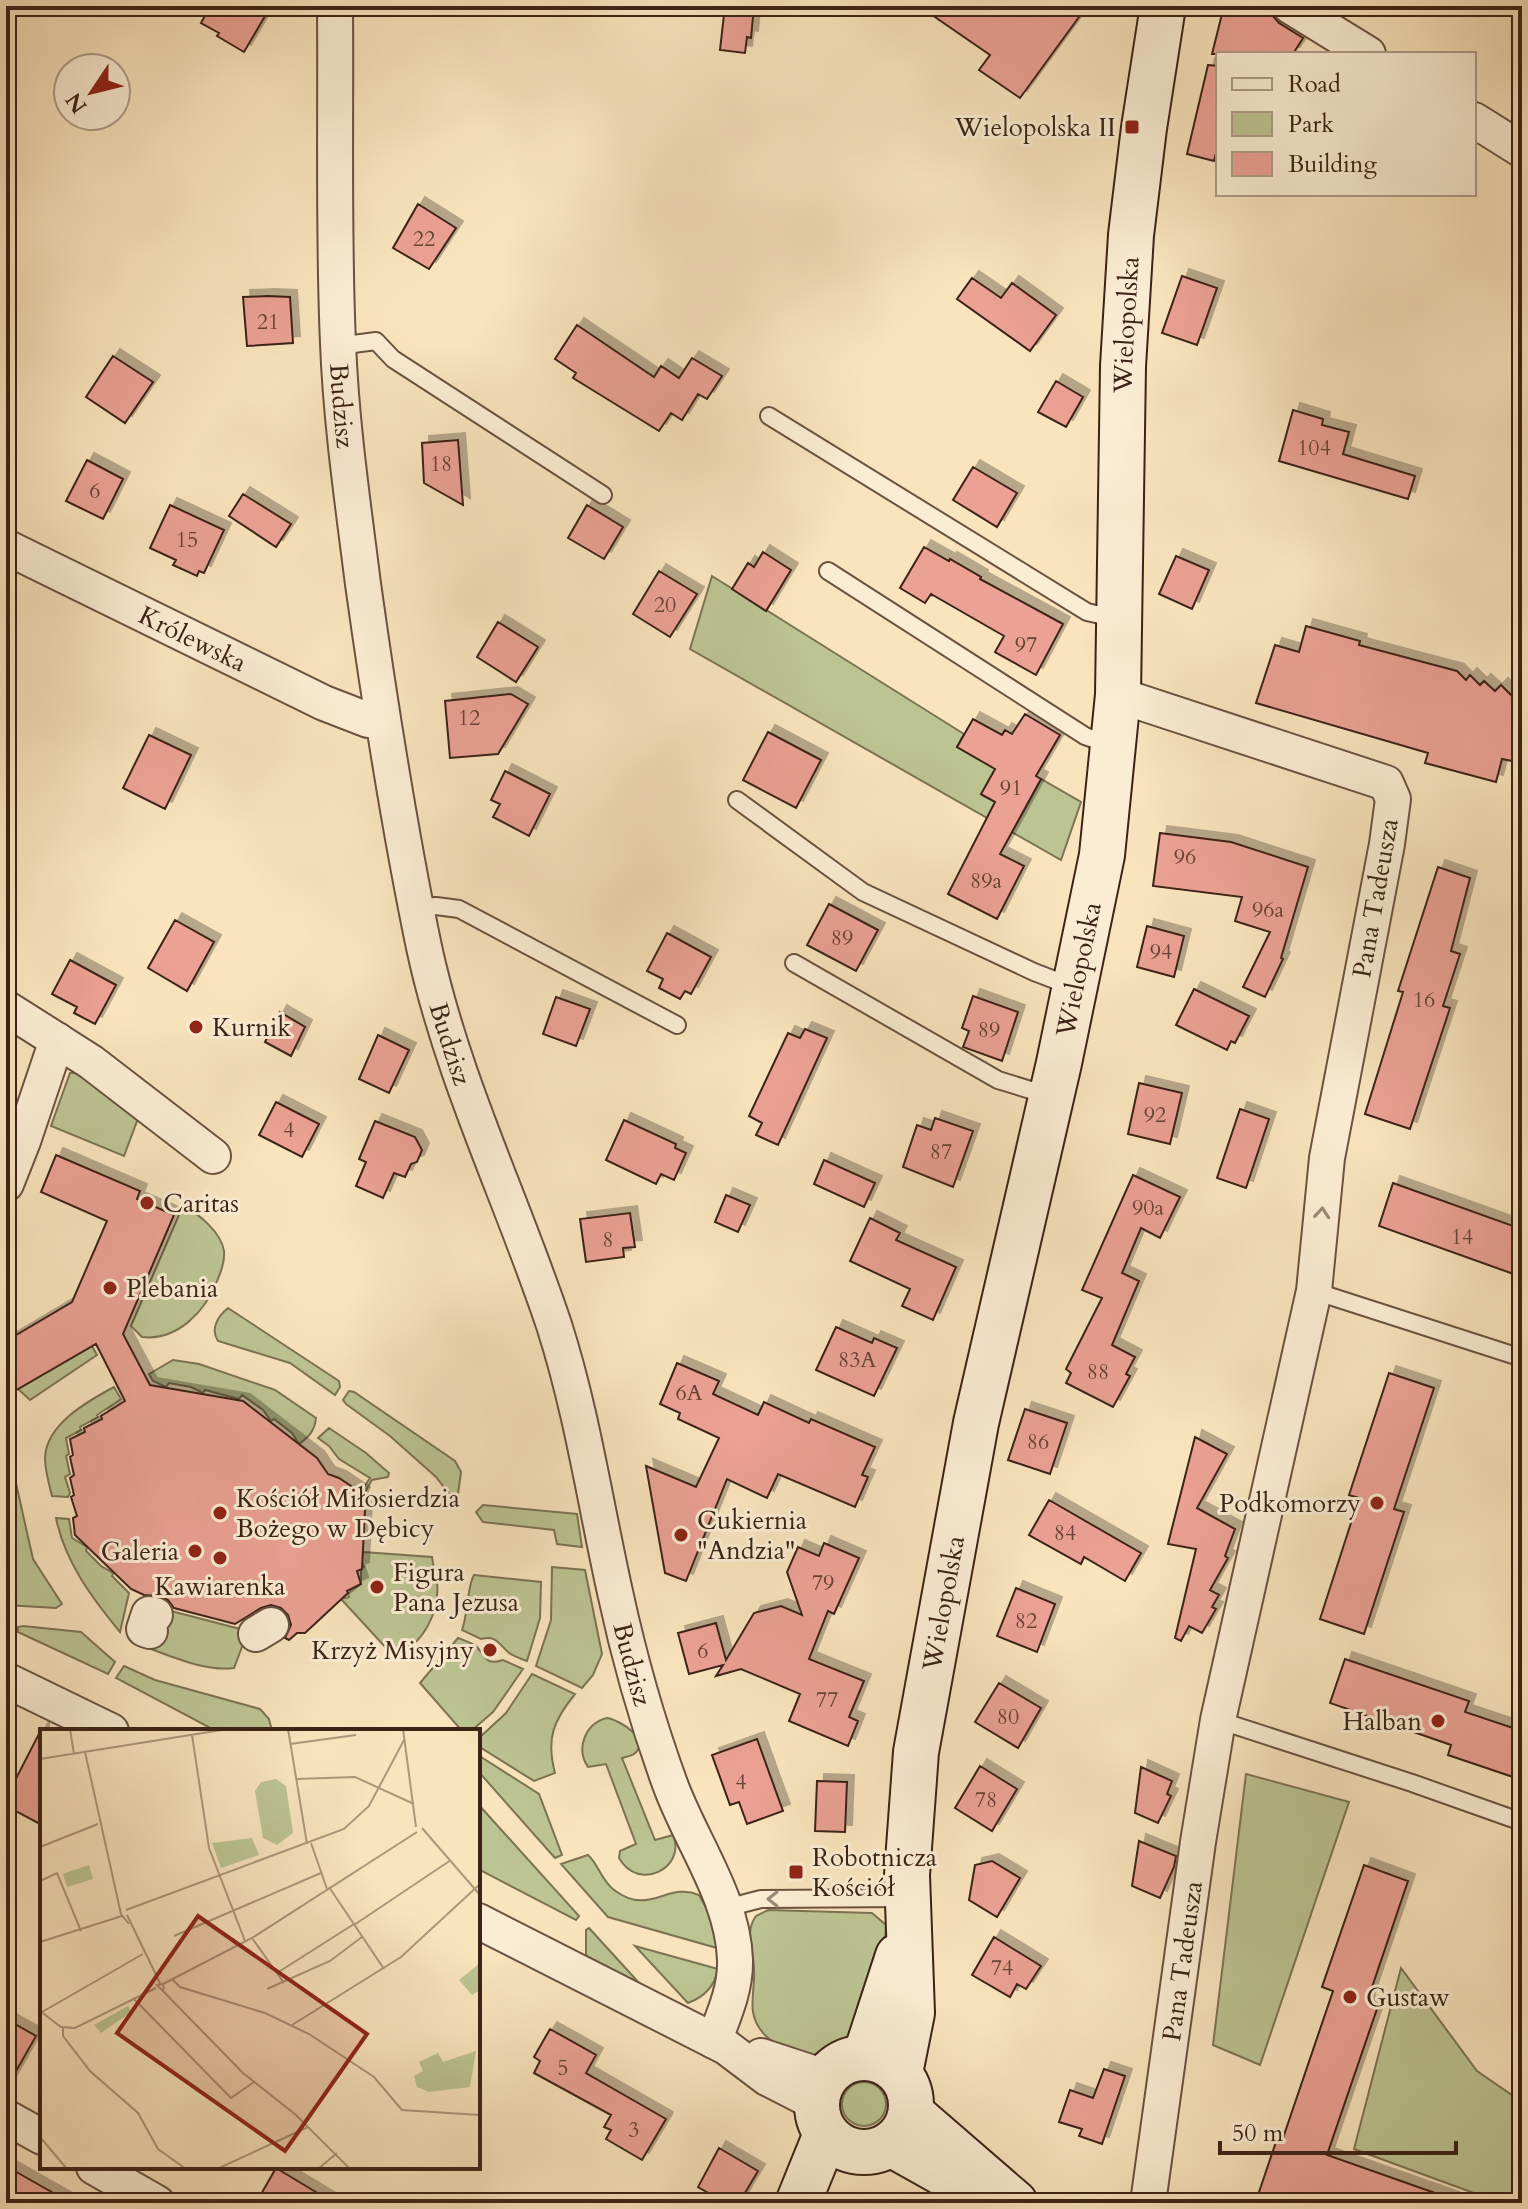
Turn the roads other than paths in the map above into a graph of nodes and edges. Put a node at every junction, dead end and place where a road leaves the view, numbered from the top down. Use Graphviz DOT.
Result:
graph roads {
  1 [pos="335,6"];
  2 [pos="1163,6"];
  3 [pos="1290,6"];
  4 [pos="1365,52"];
  5 [pos="1476,121"];
  6 [pos="1522,150"];
  7 [pos="338,346"];
  8 [pos="769,416"];
  9 [pos="603,495"];
  10 [pos="6,547"];
  11 [pos="828,571"];
  12 [pos="1120,619"];
  13 [pos="1118,695"];
  14 [pos="381,718"];
  15 [pos="1114,747"];
  16 [pos="737,800"];
  17 [pos="417,908"];
  18 [pos="794,963"];
  19 [pos="1075,987"];
  20 [pos="6,1008"];
  21 [pos="677,1025"];
  22 [pos="57,1040"];
  23 [pos="1052,1096"];
  24 [pos="213,1156"];
  25 [pos="18,1158"];
  26 [pos="1314,1291"];
  27 [pos="1522,1358"];
  28 [pos="6,1680"];
  29 [pos="1218,1720"];
  30 [pos="107,1729"];
  31 [pos="1522,1822"];
  32 [pos="726,1908"];
  33 [pos="907,1910"];
  34 [pos="480,1922"];
  35 [pos="720,2044"];
  36 [pos="862,2107"];
  37 [pos="6,2117"];
  38 [pos="40,2136"];
  39 [pos="98,2169"];
  40 [pos="157,2203"];
  41 [pos="798,2203"];
  42 [pos="823,2203"];
  43 [pos="999,2203"];
  44 [pos="1015,2203"];
  45 [pos="1148,2203"];
  1 -- 7 [label="street, Budzisz"];
  2 -- 12 [label="street, Wielopolska"];
  3 -- 4 [label="street"];
  5 -- 6 [label="street"];
  7 -- 9 [label="lane"];
  7 -- 14 [label="street, Budzisz"];
  8 -- 12 [label="lane"];
  10 -- 14 [label="street, Królewska"];
  11 -- 15 [label="lane"];
  12 -- 13 [label="street, Wielopolska"];
  13 -- 15 [label="street, Wielopolska"];
  26 -- 13 [label="street, Pana Tadeusza, one-way"];
  14 -- 17 [label="street, Budzisz"];
  15 -- 19 [label="street, Wielopolska"];
  16 -- 19 [label="lane"];
  17 -- 21 [label="lane"];
  17 -- 32 [label="street, Budzisz"];
  18 -- 23 [label="lane"];
  19 -- 23 [label="street, Wielopolska"];
  20 -- 22 [label="street"];
  22 -- 24 [label="street"];
  22 -- 25 [label="street"];
  23 -- 33 [label="street, Wielopolska"];
  26 -- 27 [label="lane"];
  26 -- 29 [label="street, Pana Tadeusza"];
  28 -- 30 [label="street"];
  29 -- 31 [label="lane"];
  29 -- 45 [label="street, Pana Tadeusza"];
  33 -- 32 [label="lane, one-way"];
  32 -- 35 [label="street, Budzisz"];
  33 -- 36 [label="street, Wielopolska"];
  34 -- 35 [label="street"];
  35 -- 36 [label="street"];
  36 -- 41 [label="street"];
  36 -- 42 [label="street"];
  36 -- 43 [label="street"];
  36 -- 44 [label="street"];
  37 -- 38 [label="street"];
  39 -- 40 [label="street"];
}
